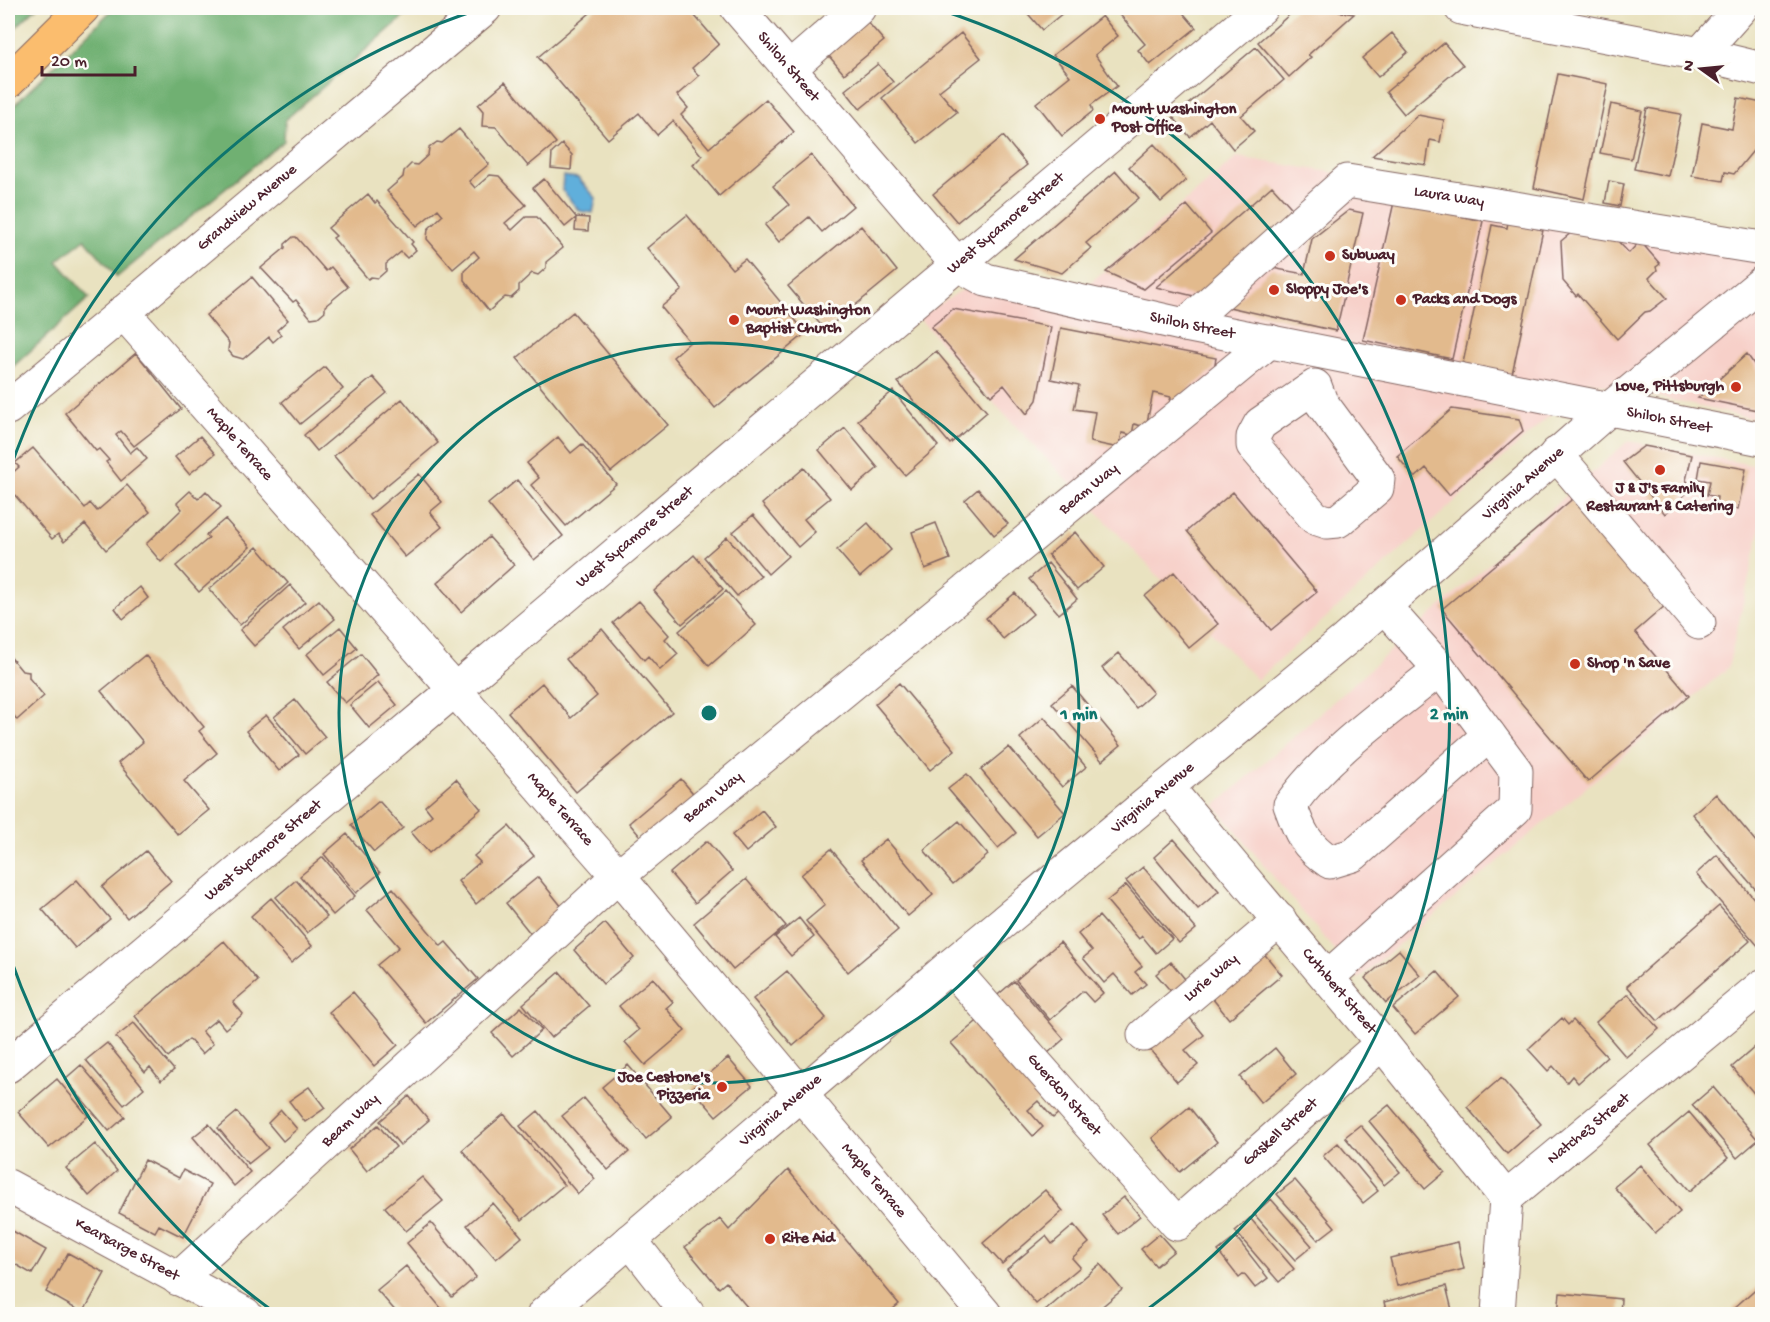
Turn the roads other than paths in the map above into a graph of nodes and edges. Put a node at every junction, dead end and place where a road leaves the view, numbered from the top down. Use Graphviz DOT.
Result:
graph roads {
  1 [pos="83,8"];
  2 [pos="485,8"];
  3 [pos="737,8"];
  4 [pos="859,8"];
  5 [pos="1261,8"];
  6 [pos="1461,8"];
  7 [pos="1741,8"];
  8 [pos="1700,54"];
  9 [pos="789,69"];
  10 [pos="1762,69"];
  11 [pos="8,82"];
  12 [pos="1762,248"];
  13 [pos="957,264"];
  14 [pos="1760,291"];
  15 [pos="123,312"];
  16 [pos="1185,325"];
  17 [pos="1269,341"];
  18 [pos="1306,348"];
  19 [pos="1315,386"];
  20 [pos="8,408"];
  21 [pos="1608,410"];
  22 [pos="1762,440"];
  23 [pos="1556,454"];
  24 [pos="1384,606"];
  25 [pos="1699,623"];
  26 [pos="1440,669"];
  27 [pos="456,689"];
  28 [pos="1489,735"];
  29 [pos="1167,787"];
  30 [pos="618,876"];
  31 [pos="1280,920"];
  32 [pos="951,966"];
  33 [pos="1328,977"];
  34 [pos="1762,986"];
  35 [pos="1144,1035"];
  36 [pos="1382,1043"];
  37 [pos="8,1066"];
  38 [pos="800,1095"];
  39 [pos="8,1186"];
  40 [pos="1506,1198"];
  41 [pos="1177,1224"];
  42 [pos="630,1240"];
  43 [pos="178,1279"];
  44 [pos="245,1314"];
  45 [pos="544,1314"];
  46 [pos="688,1314"];
  47 [pos="985,1314"];
  48 [pos="1498,1314"];
  1 -- 11 [label="main road"];
  2 -- 15 [label="street, Grandview Avenue"];
  3 -- 9 [label="street, Shiloh Street"];
  4 -- 9 [label="street"];
  5 -- 13 [label="street, West Sycamore Street"];
  6 -- 8 [label="street"];
  7 -- 8 [label="street"];
  8 -- 10 [label="street"];
  9 -- 13 [label="street, Shiloh Street"];
  12 -- 16 [label="street, Laura Way"];
  13 -- 16 [label="street, Shiloh Street"];
  13 -- 27 [label="street, West Sycamore Street"];
  14 -- 21 [label="street, Virginia Avenue"];
  15 -- 20 [label="street, Grandview Avenue"];
  15 -- 27 [label="street, Maple Terrace"];
  16 -- 17 [label="street, Shiloh Street"];
  17 -- 18 [label="street, Shiloh Street"];
  17 -- 30 [label="street, Beam Way"];
  18 -- 19 [label="street"];
  18 -- 21 [label="street, Shiloh Street"];
  19 -- 19 [label="street"];
  21 -- 22 [label="street, Shiloh Street"];
  21 -- 23 [label="street, Virginia Avenue"];
  23 -- 24 [label="street, Virginia Avenue"];
  23 -- 25 [label="street"];
  24 -- 26 [label="street"];
  24 -- 29 [label="street, Virginia Avenue"];
  26 -- 28 [label="street"];
  26 -- 28 [label="street"];
  27 -- 30 [label="street, Maple Terrace"];
  27 -- 37 [label="street, West Sycamore Street"];
  28 -- 33 [label="street"];
  29 -- 31 [label="street, Cuthbert Street"];
  29 -- 32 [label="street, Virginia Avenue"];
  30 -- 38 [label="street, Maple Terrace"];
  30 -- 43 [label="street, Beam Way"];
  31 -- 33 [label="street, Cuthbert Street"];
  31 -- 35 [label="street, Lurie Way"];
  32 -- 38 [label="street, Virginia Avenue"];
  32 -- 41 [label="street, Guerdon Street"];
  33 -- 36 [label="street, Cuthbert Street"];
  34 -- 40 [label="street, Natchez Street"];
  36 -- 40 [label="street, Cuthbert Street"];
  36 -- 41 [label="street, Gaskell Street"];
  38 -- 42 [label="street, Virginia Avenue"];
  38 -- 47 [label="street, Maple Terrace"];
  39 -- 43 [label="street, Kearsarge Street"];
  40 -- 48 [label="street"];
  42 -- 45 [label="street, Virginia Avenue"];
  42 -- 46 [label="street"];
  43 -- 44 [label="street, Kearsarge Street"];
}
